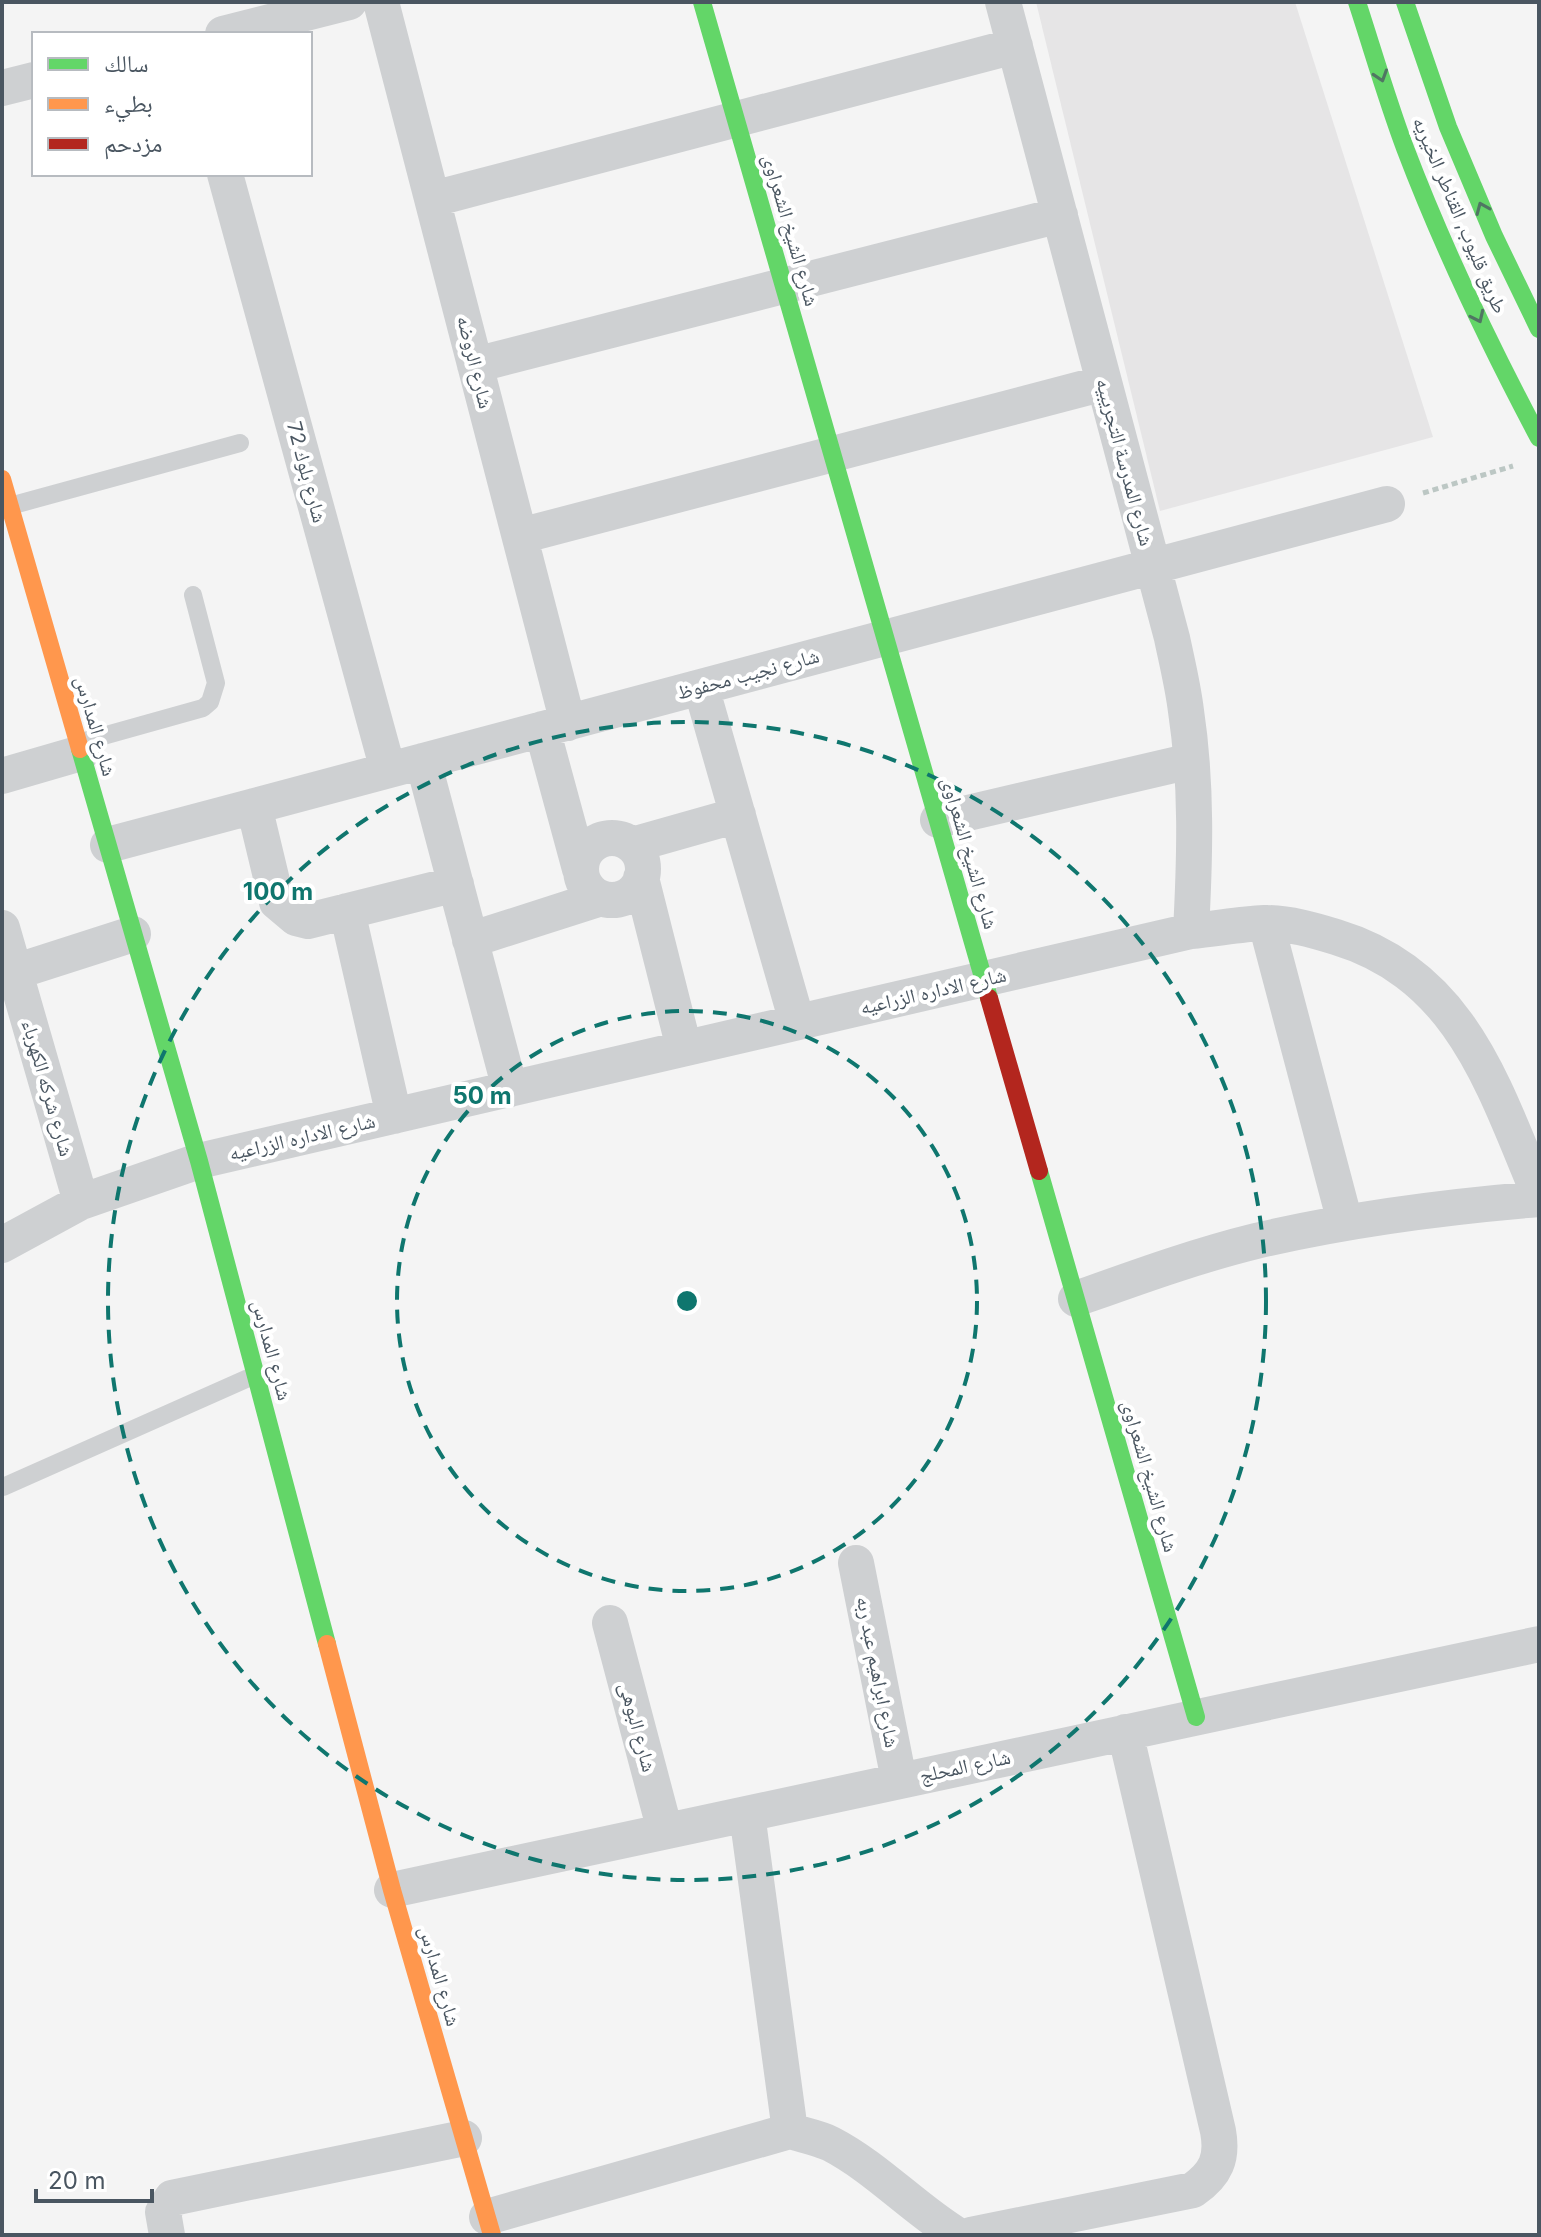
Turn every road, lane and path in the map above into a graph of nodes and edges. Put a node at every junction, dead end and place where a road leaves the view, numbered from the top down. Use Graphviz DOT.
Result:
graph roads {
  1 [pos="349,2"];
  2 [pos="381,2"];
  3 [pos="702,2"];
  4 [pos="1003,2"];
  5 [pos="1357,2"];
  6 [pos="1405,2"];
  7 [pos="231,32"];
  8 [pos="1015,46"];
  9 [pos="32,80"];
  10 [pos="2,88"];
  11 [pos="736,119"];
  12 [pos="226,176"];
  13 [pos="433,199"];
  14 [pos="1060,215"];
  15 [pos="784,286"];
  16 [pos="1539,329"];
  17 [pos="475,365"];
  18 [pos="1104,383"];
  19 [pos="1539,438"];
  20 [pos="240,443"];
  21 [pos="832,454"];
  22 [pos="1524,463"];
  23 [pos="2,479"];
  24 [pos="1387,504"];
  25 [pos="10,506"];
  26 [pos="520,536"];
  27 [pos="1153,566"];
  28 [pos="193,595"];
  29 [pos="885,637"];
  30 [pos="701,687"];
  31 [pos="555,726"];
  32 [pos="80,748"];
  33 [pos="423,761"];
  34 [pos="1191,761"];
  35 [pos="388,770"];
  36 [pos="2,776"];
  37 [pos="254,806"];
  38 [pos="738,815"];
  39 [pos="938,820"];
  40 [pos="108,845"];
  41 [pos="637,862"];
  42 [pos="580,869"];
  43 [pos="456,884"];
  44 [pos="601,898"];
  45 [pos="347,911"];
  46 [pos="1266,923"];
  47 [pos="2,928"];
  48 [pos="1191,931"];
  49 [pos="133,934"];
  50 [pos="470,940"];
  51 [pos="8,974"];
  52 [pos="983,980"];
  53 [pos="797,1022"];
  54 [pos="684,1048"];
  55 [pos="510,1089"];
  56 [pos="394,1116"];
  57 [pos="199,1161"];
  58 [pos="1539,1196"];
  59 [pos="81,1202"];
  60 [pos="1345,1222"];
  61 [pos="5,1236"];
  62 [pos="1076,1299"];
  63 [pos="255,1375"];
  64 [pos="3,1487"];
  65 [pos="856,1563"];
  66 [pos="610,1623"];
  67 [pos="1539,1644"];
  68 [pos="1196,1717"];
  69 [pos="1125,1732"];
  70 [pos="899,1780"];
  71 [pos="747,1814"];
  72 [pos="665,1831"];
  73 [pos="392,1890"];
  74 [pos="790,2131"];
  75 [pos="464,2138"];
  76 [pos="490,2226"];
  77 [pos="167,2235"];
  78 [pos="957,2235"];
  79 [pos="971,2235"];
  1 -- 7 [label="street"];
  2 -- 13 [label="street, شارع الروضه"];
  3 -- 11 [label="street, شارع الشيخ الشعراوى"];
  4 -- 8 [label="street, شارع المدرسة التجريبيه"];
  5 -- 19 [label="street, طريق قليوب, القناطر الخيريه, one-way"];
  16 -- 6 [label="street, طريق قليوب, القناطر الخيريه, one-way"];
  8 -- 11 [label="street"];
  8 -- 14 [label="street, شارع المدرسة التجريبيه"];
  9 -- 10 [label="street"];
  11 -- 13 [label="street"];
  11 -- 15 [label="street, شارع الشيخ الشعراوى"];
  12 -- 35 [label="street, شارع بلوك 72"];
  13 -- 17 [label="street, شارع الروضه"];
  14 -- 15 [label="street"];
  14 -- 18 [label="street, شارع المدرسة التجريبيه"];
  15 -- 17 [label="street"];
  15 -- 21 [label="street, شارع الشيخ الشعراوى"];
  17 -- 26 [label="street, شارع الروضه"];
  18 -- 21 [label="street"];
  18 -- 27 [label="street, شارع المدرسة التجريبيه"];
  20 -- 25 [label="lane"];
  21 -- 26 [label="street"];
  21 -- 29 [label="street, شارع الشيخ الشعراوى"];
  22 -- 24 [label="path"];
  23 -- 25 [label="street, شارع المدارس"];
  24 -- 27 [label="street, شارع نجيب محفوظ"];
  25 -- 32 [label="street, شارع المدارس"];
  26 -- 31 [label="street, شارع الروضه"];
  27 -- 29 [label="street, شارع نجيب محفوظ"];
  27 -- 34 [label="street, شارع المدرسة التجريبيه"];
  28 -- 32 [label="lane"];
  29 -- 30 [label="street, شارع نجيب محفوظ"];
  29 -- 39 [label="street, شارع الشيخ الشعراوى"];
  30 -- 31 [label="street, شارع نجيب محفوظ"];
  30 -- 38 [label="street"];
  31 -- 33 [label="street, شارع نجيب محفوظ"];
  31 -- 42 [label="street, شارع الروضه"];
  32 -- 36 [label="street"];
  32 -- 40 [label="street, شارع المدارس"];
  33 -- 35 [label="street, شارع نجيب محفوظ"];
  33 -- 43 [label="street"];
  34 -- 39 [label="street"];
  34 -- 48 [label="street, شارع المدرسة التجريبيه"];
  35 -- 37 [label="street, شارع نجيب محفوظ"];
  37 -- 40 [label="street, شارع نجيب محفوظ"];
  37 -- 45 [label="street"];
  38 -- 41 [label="street"];
  38 -- 53 [label="street"];
  39 -- 52 [label="street, شارع الشيخ الشعراوى"];
  40 -- 49 [label="street, شارع المدارس"];
  41 -- 42 [label="street"];
  41 -- 44 [label="street"];
  41 -- 54 [label="street"];
  42 -- 44 [label="street"];
  43 -- 45 [label="street"];
  43 -- 50 [label="street"];
  44 -- 50 [label="street"];
  45 -- 56 [label="street"];
  46 -- 48 [label="street, شارع الاداره الزراعيه"];
  46 -- 58 [label="street, شارع الاداره الزراعيه"];
  46 -- 60 [label="street"];
  47 -- 51 [label="street, شارع شركه الكهرباء"];
  48 -- 52 [label="street, شارع الاداره الزراعيه"];
  49 -- 51 [label="street"];
  49 -- 57 [label="street, شارع المدارس"];
  50 -- 55 [label="street"];
  51 -- 59 [label="street, شارع شركه الكهرباء"];
  52 -- 53 [label="street, شارع الاداره الزراعيه"];
  52 -- 62 [label="street, شارع الشيخ الشعراوى"];
  53 -- 54 [label="street, شارع الاداره الزراعيه"];
  54 -- 55 [label="street, شارع الاداره الزراعيه"];
  55 -- 56 [label="street, شارع الاداره الزراعيه"];
  56 -- 57 [label="street, شارع الاداره الزراعيه"];
  57 -- 59 [label="street, شارع الاداره الزراعيه"];
  57 -- 63 [label="street, شارع المدارس"];
  58 -- 60 [label="street"];
  59 -- 61 [label="street, شارع الاداره الزراعيه"];
  60 -- 62 [label="street"];
  62 -- 68 [label="street, شارع الشيخ الشعراوى"];
  63 -- 64 [label="lane"];
  63 -- 73 [label="street, شارع المدارس"];
  65 -- 70 [label="street, شارع ابراهيم عبد ربه"];
  66 -- 72 [label="street, شارع البوهى"];
  67 -- 68 [label="street, شارع المحلج"];
  68 -- 69 [label="street, شارع المحلج"];
  69 -- 70 [label="street, شارع المحلج"];
  69 -- 79 [label="street"];
  70 -- 71 [label="street, شارع المحلج"];
  71 -- 72 [label="street, شارع المحلج"];
  71 -- 74 [label="street"];
  72 -- 73 [label="street, شارع المحلج"];
  73 -- 75 [label="street, شارع المدارس"];
  74 -- 76 [label="street"];
  74 -- 78 [label="street"];
  75 -- 76 [label="street, شارع المدارس"];
  75 -- 77 [label="street"];
}
